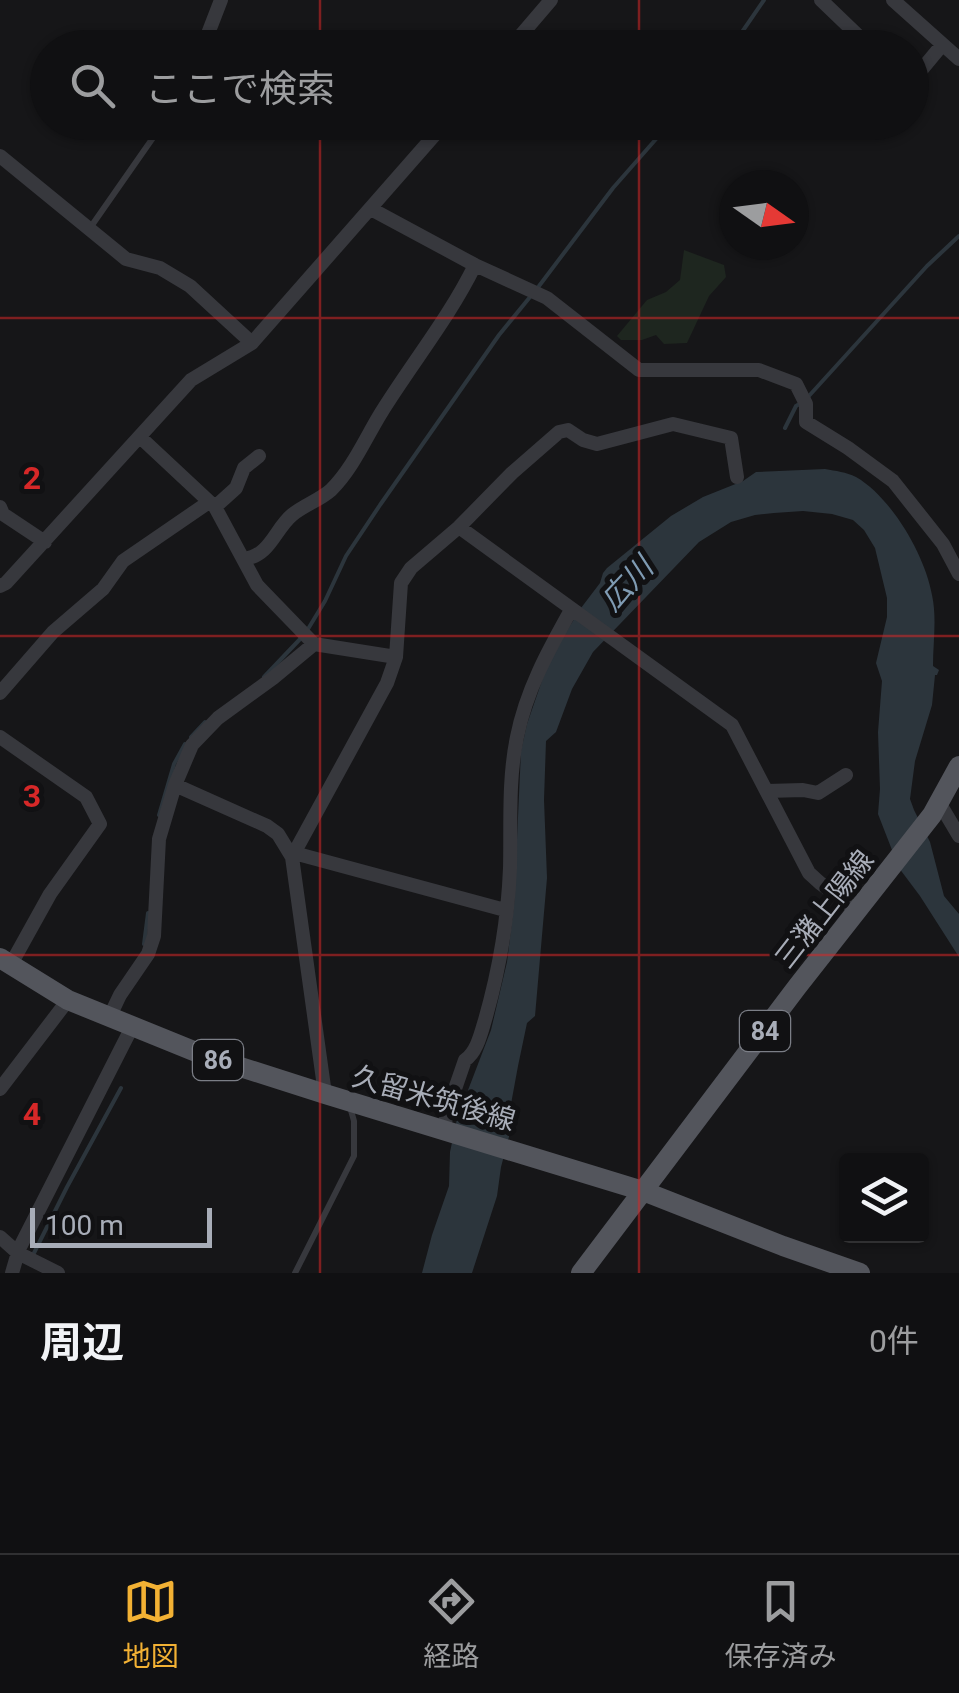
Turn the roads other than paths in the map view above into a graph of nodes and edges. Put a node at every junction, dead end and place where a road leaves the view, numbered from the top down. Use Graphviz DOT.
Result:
graph roads {
  1 [pos="221,0"];
  2 [pos="551,0"];
  3 [pos="821,0"];
  4 [pos="894,0"];
  5 [pos="209,30"];
  6 [pos="525,30"];
  7 [pos="852,30"];
  8 [pos="926,30"];
  9 [pos="929,33"];
  10 [pos="942,45"];
  11 [pos="959,59"];
  12 [pos="929,61"];
  13 [pos="151,140"];
  14 [pos="430,140"];
  15 [pos="0,156"];
  16 [pos="371,209"];
  17 [pos="89,228"];
  18 [pos="475,265"];
  19 [pos="252,343"];
  20 [pos="140,437"];
  21 [pos="259,456"];
  22 [pos="737,477"];
  23 [pos="212,504"];
  24 [pos="0,506"];
  25 [pos="459,527"];
  26 [pos="46,542"];
  27 [pos="244,559"];
  28 [pos="959,574"];
  29 [pos="0,586"];
  30 [pos="573,612"];
  31 [pos="314,644"];
  32 [pos="396,657"];
  33 [pos="0,694"];
  34 [pos="0,737"];
  35 [pos="959,766"];
  36 [pos="846,775"];
  37 [pos="174,784"];
  38 [pos="767,791"];
  39 [pos="936,809"];
  40 [pos="959,836"];
  41 [pos="293,855"];
  42 [pos="505,910"];
  43 [pos="858,910"];
  44 [pos="5,962"];
  45 [pos="68,1000"];
  46 [pos="109,1018"];
  47 [pos="132,1027"];
  48 [pos="0,1089"];
  49 [pos="325,1094"];
  50 [pos="349,1102"];
  51 [pos="447,1130"];
  52 [pos="643,1191"];
  53 [pos="0,1237"];
  54 [pos="27,1257"];
  55 [pos="12,1273"];
  56 [pos="58,1273"];
  57 [pos="295,1273"];
  58 [pos="581,1273"];
  59 [pos="860,1273"];
  1 -- 5 [label="street"];
  2 -- 6 [label="street"];
  3 -- 7 [label="street"];
  4 -- 8 [label="street"];
  9 -- 10 [label="street"];
  10 -- 11 [label="street"];
  10 -- 12 [label="street"];
  13 -- 17 [label="lane"];
  14 -- 16 [label="street"];
  15 -- 17 [label="street"];
  16 -- 18 [label="street"];
  16 -- 19 [label="street"];
  17 -- 19 [label="street"];
  18 -- 27 [label="street"];
  18 -- 28 [label="street"];
  19 -- 20 [label="street"];
  20 -- 23 [label="street"];
  20 -- 26 [label="street"];
  21 -- 23 [label="street"];
  22 -- 25 [label="street"];
  23 -- 27 [label="street"];
  23 -- 33 [label="street"];
  24 -- 26 [label="street"];
  25 -- 30 [label="street"];
  25 -- 32 [label="street"];
  26 -- 29 [label="street"];
  27 -- 31 [label="street"];
  30 -- 38 [label="street"];
  30 -- 42 [label="street"];
  31 -- 32 [label="street"];
  31 -- 37 [label="street"];
  32 -- 41 [label="street"];
  34 -- 44 [label="street"];
  35 -- 39 [label="main road, 三潴上陽線 / 84"];
  36 -- 38 [label="street"];
  37 -- 41 [label="street"];
  37 -- 46 [label="street"];
  38 -- 43 [label="street"];
  39 -- 40 [label="street"];
  39 -- 43 [label="main road, 三潴上陽線 / 84"];
  41 -- 42 [label="street"];
  41 -- 49 [label="street"];
  42 -- 51 [label="street"];
  43 -- 52 [label="main road, 三潴上陽線 / 84"];
  44 -- 45 [label="main road, 久留米筑後線 / 86"];
  45 -- 46 [label="main road, 久留米筑後線 / 86"];
  45 -- 48 [label="street"];
  46 -- 47 [label="main road, 久留米筑後線 / 86"];
  47 -- 49 [label="main road, 久留米筑後線 / 86"];
  47 -- 54 [label="street"];
  49 -- 50 [label="main road, 久留米筑後線 / 86"];
  50 -- 51 [label="main road, 久留米筑後線 / 86"];
  50 -- 57 [label="lane"];
  51 -- 52 [label="main road, 久留米筑後線 / 86"];
  52 -- 58 [label="main road, 三潴上陽線 / 84"];
  52 -- 59 [label="main road, 久留米筑後線 / 86"];
  53 -- 54 [label="street"];
  54 -- 55 [label="street"];
  54 -- 56 [label="street"];
}
